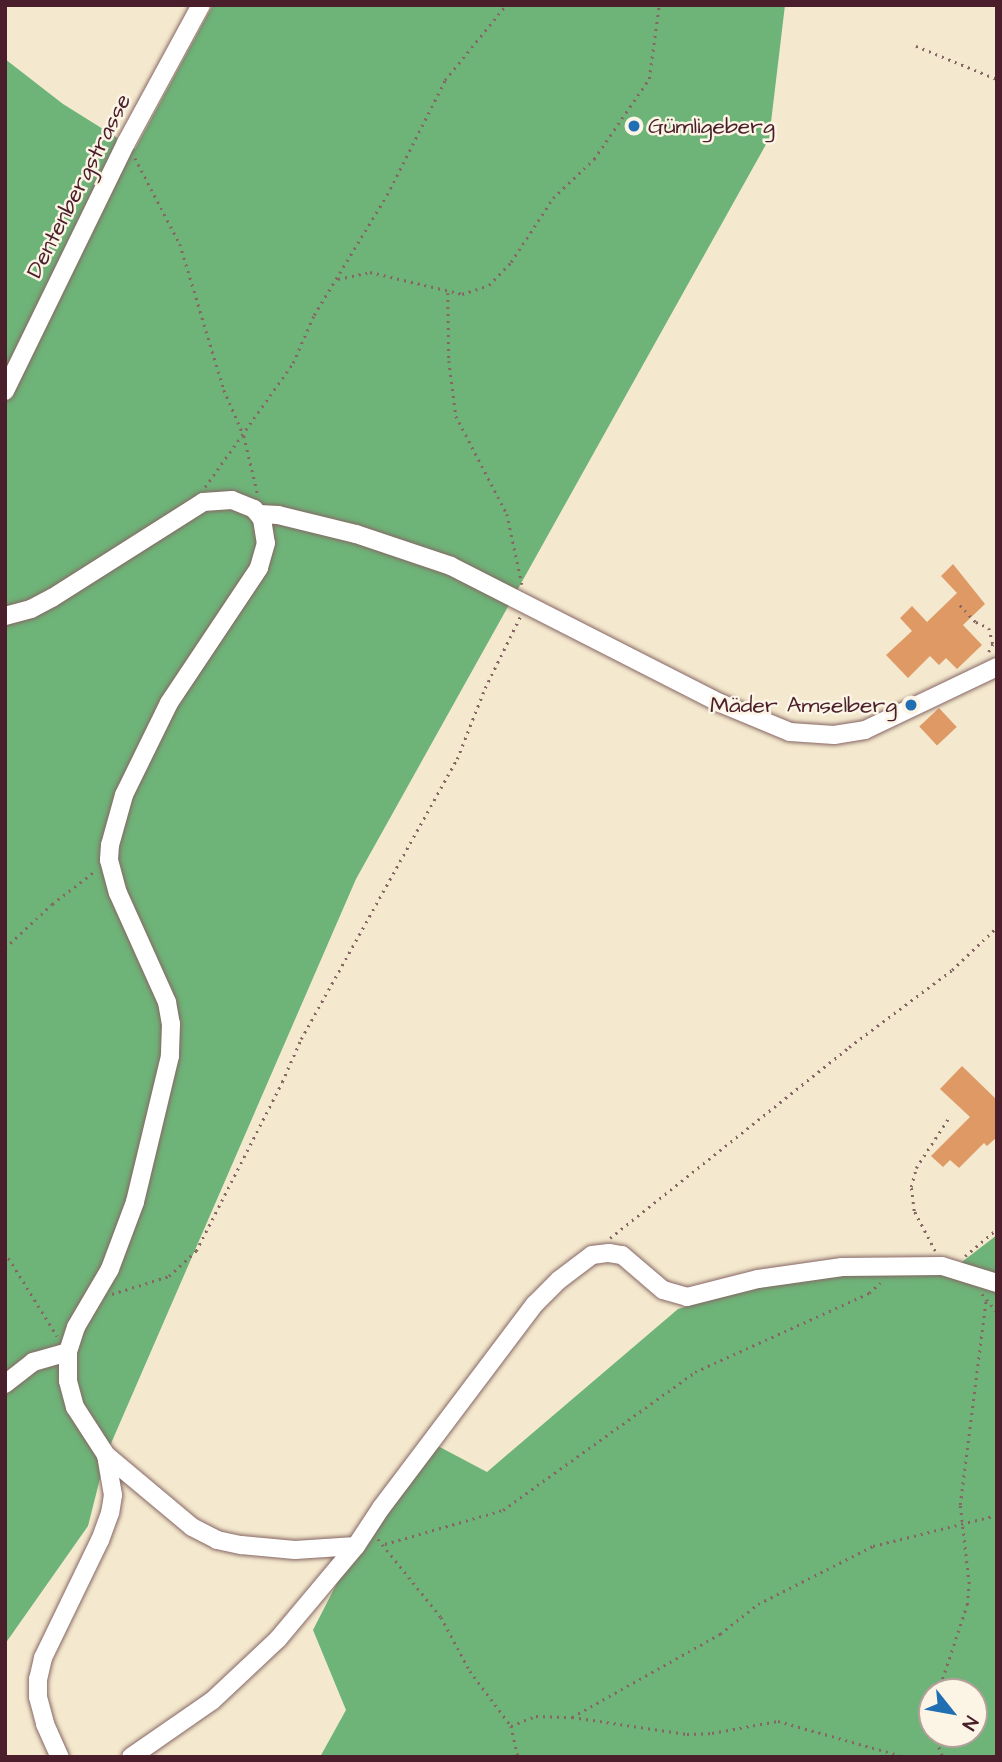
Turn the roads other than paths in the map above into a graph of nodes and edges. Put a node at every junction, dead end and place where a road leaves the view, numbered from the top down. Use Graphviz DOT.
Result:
graph roads {
  1 [pos="201,5"];
  2 [pos="5,391"];
  3 [pos="259,514"];
  4 [pos="5,616"];
  5 [pos="997,667"];
  6 [pos="997,1283"];
  7 [pos="68,1352"];
  8 [pos="5,1384"];
  9 [pos="106,1455"];
  10 [pos="356,1546"];
  11 [pos="60,1757"];
  12 [pos="131,1757"];
  1 -- 2 [label="street, Dentenbergstrasse"];
  3 -- 4 [label="street"];
  3 -- 5 [label="street"];
  3 -- 7 [label="street"];
  6 -- 10 [label="street"];
  7 -- 8 [label="street"];
  7 -- 9 [label="street"];
  9 -- 10 [label="street"];
  9 -- 11 [label="street"];
  10 -- 12 [label="street"];
}
